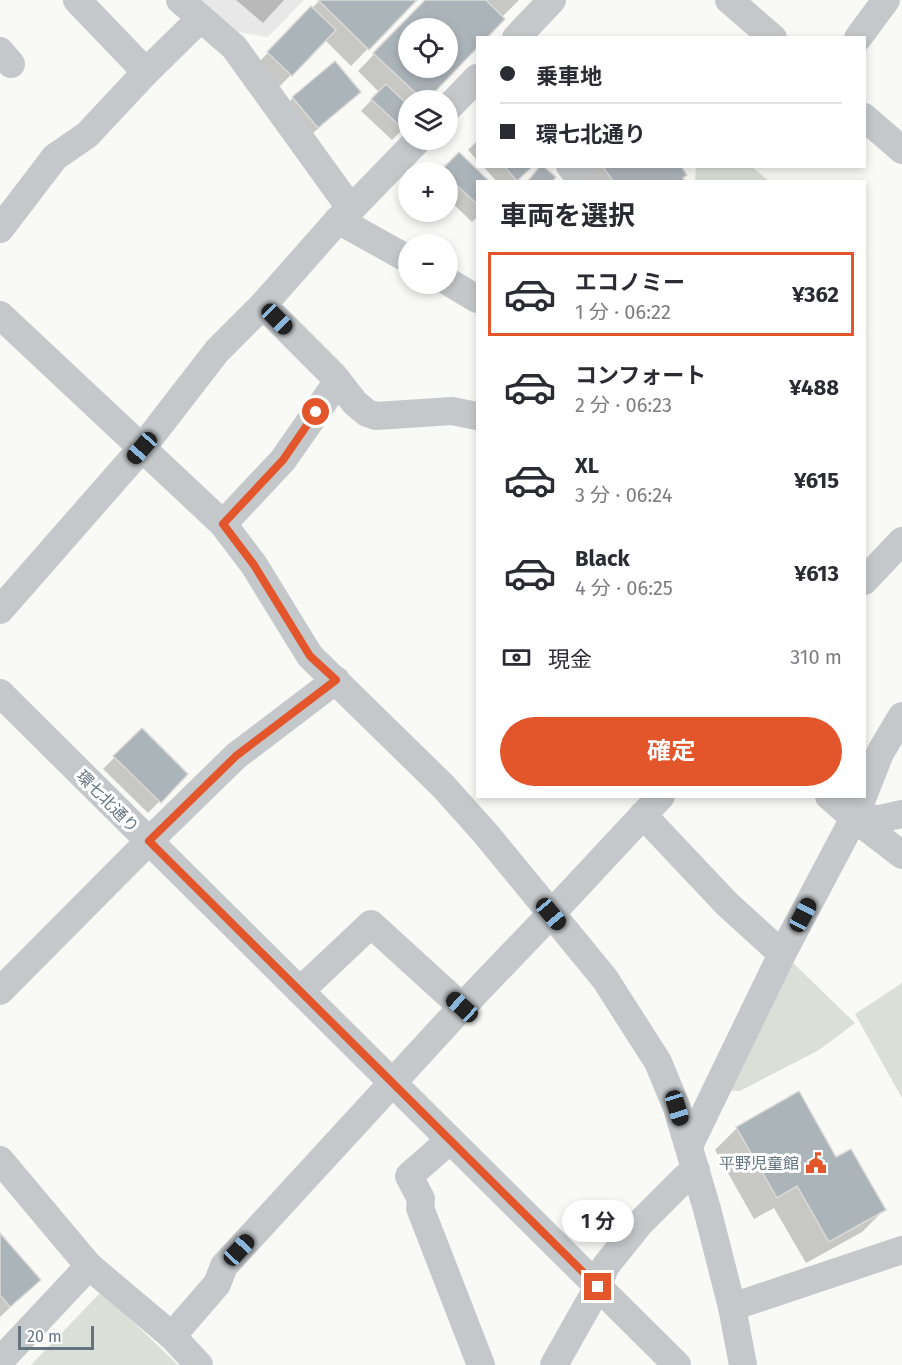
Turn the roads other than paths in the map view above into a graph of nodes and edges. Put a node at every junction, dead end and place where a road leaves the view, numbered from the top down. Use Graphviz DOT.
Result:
graph roads {
  1 [pos="77,0"];
  2 [pos="552,0"];
  3 [pos="729,0"];
  4 [pos="886,0"];
  5 [pos="190,9"];
  6 [pos="518,36"];
  7 [pos="771,36"];
  8 [pos="859,36"];
  9 [pos="146,72"];
  10 [pos="476,79"];
  11 [pos="458,98"];
  12 [pos="866,119"];
  13 [pos="408,150"];
  14 [pos="902,150"];
  15 [pos="572,168"];
  16 [pos="581,180"];
  17 [pos="344,214"];
  18 [pos="0,229"];
  19 [pos="398,252"];
  20 [pos="458,287"];
  21 [pos="476,297"];
  22 [pos="263,305"];
  23 [pos="0,315"];
  24 [pos="338,381"];
  25 [pos="476,416"];
  26 [pos="142,448"];
  27 [pos="223,524"];
  28 [pos="902,541"];
  29 [pos="866,579"];
  30 [pos="0,610"];
  31 [pos="336,680"];
  32 [pos="0,693"];
  33 [pos="902,716"];
  34 [pos="866,788"];
  35 [pos="838,798"];
  36 [pos="860,803"];
  37 [pos="652,806"];
  38 [pos="902,814"];
  39 [pos="149,841"];
  40 [pos="902,855"];
  41 [pos="551,914"];
  42 [pos="783,954"];
  43 [pos="0,991"];
  44 [pos="300,991"];
  45 [pos="462,1007"];
  46 [pos="392,1083"];
  47 [pos="450,1140"];
  48 [pos="693,1158"];
  49 [pos="0,1160"];
  50 [pos="902,1250"];
  51 [pos="89,1266"];
  52 [pos="598,1287"];
  53 [pos="732,1306"];
  54 [pos="172,1336"];
  55 [pos="0,1361"];
  56 [pos="199,1365"];
  57 [pos="481,1365"];
  58 [pos="554,1365"];
  59 [pos="677,1365"];
  60 [pos="743,1365"];
  1 -- 9 [label="street"];
  2 -- 6 [label="street"];
  3 -- 7 [label="street"];
  4 -- 8 [label="street"];
  5 -- 9 [label="street"];
  5 -- 17 [label="street"];
  9 -- 18 [label="street"];
  10 -- 11 [label="street"];
  12 -- 14 [label="street"];
  13 -- 17 [label="street"];
  15 -- 16 [label="street"];
  17 -- 19 [label="street"];
  17 -- 22 [label="street"];
  20 -- 21 [label="street"];
  22 -- 24 [label="street"];
  22 -- 26 [label="street"];
  23 -- 26 [label="street"];
  24 -- 25 [label="street"];
  24 -- 27 [label="street"];
  26 -- 27 [label="street"];
  26 -- 30 [label="street"];
  27 -- 31 [label="street"];
  28 -- 29 [label="street"];
  31 -- 39 [label="street"];
  31 -- 41 [label="street"];
  32 -- 39 [label="street, 環七北通り"];
  33 -- 34 [label="street"];
  35 -- 36 [label="street"];
  36 -- 38 [label="street"];
  36 -- 40 [label="street"];
  36 -- 42 [label="street"];
  37 -- 41 [label="street"];
  37 -- 42 [label="street"];
  39 -- 43 [label="street"];
  39 -- 44 [label="street, 環七北通り"];
  41 -- 45 [label="street"];
  41 -- 48 [label="street"];
  42 -- 48 [label="street"];
  44 -- 45 [label="street"];
  44 -- 46 [label="street, 環七北通り"];
  45 -- 46 [label="street"];
  46 -- 47 [label="street, 環七北通り"];
  46 -- 54 [label="street"];
  47 -- 52 [label="street, 環七北通り"];
  47 -- 57 [label="street"];
  48 -- 52 [label="street"];
  48 -- 53 [label="street"];
  49 -- 51 [label="street"];
  50 -- 53 [label="street"];
  51 -- 54 [label="street"];
  51 -- 55 [label="street"];
  52 -- 58 [label="street"];
  52 -- 59 [label="street, 環七北通り"];
  53 -- 60 [label="street"];
  54 -- 56 [label="street"];
}
